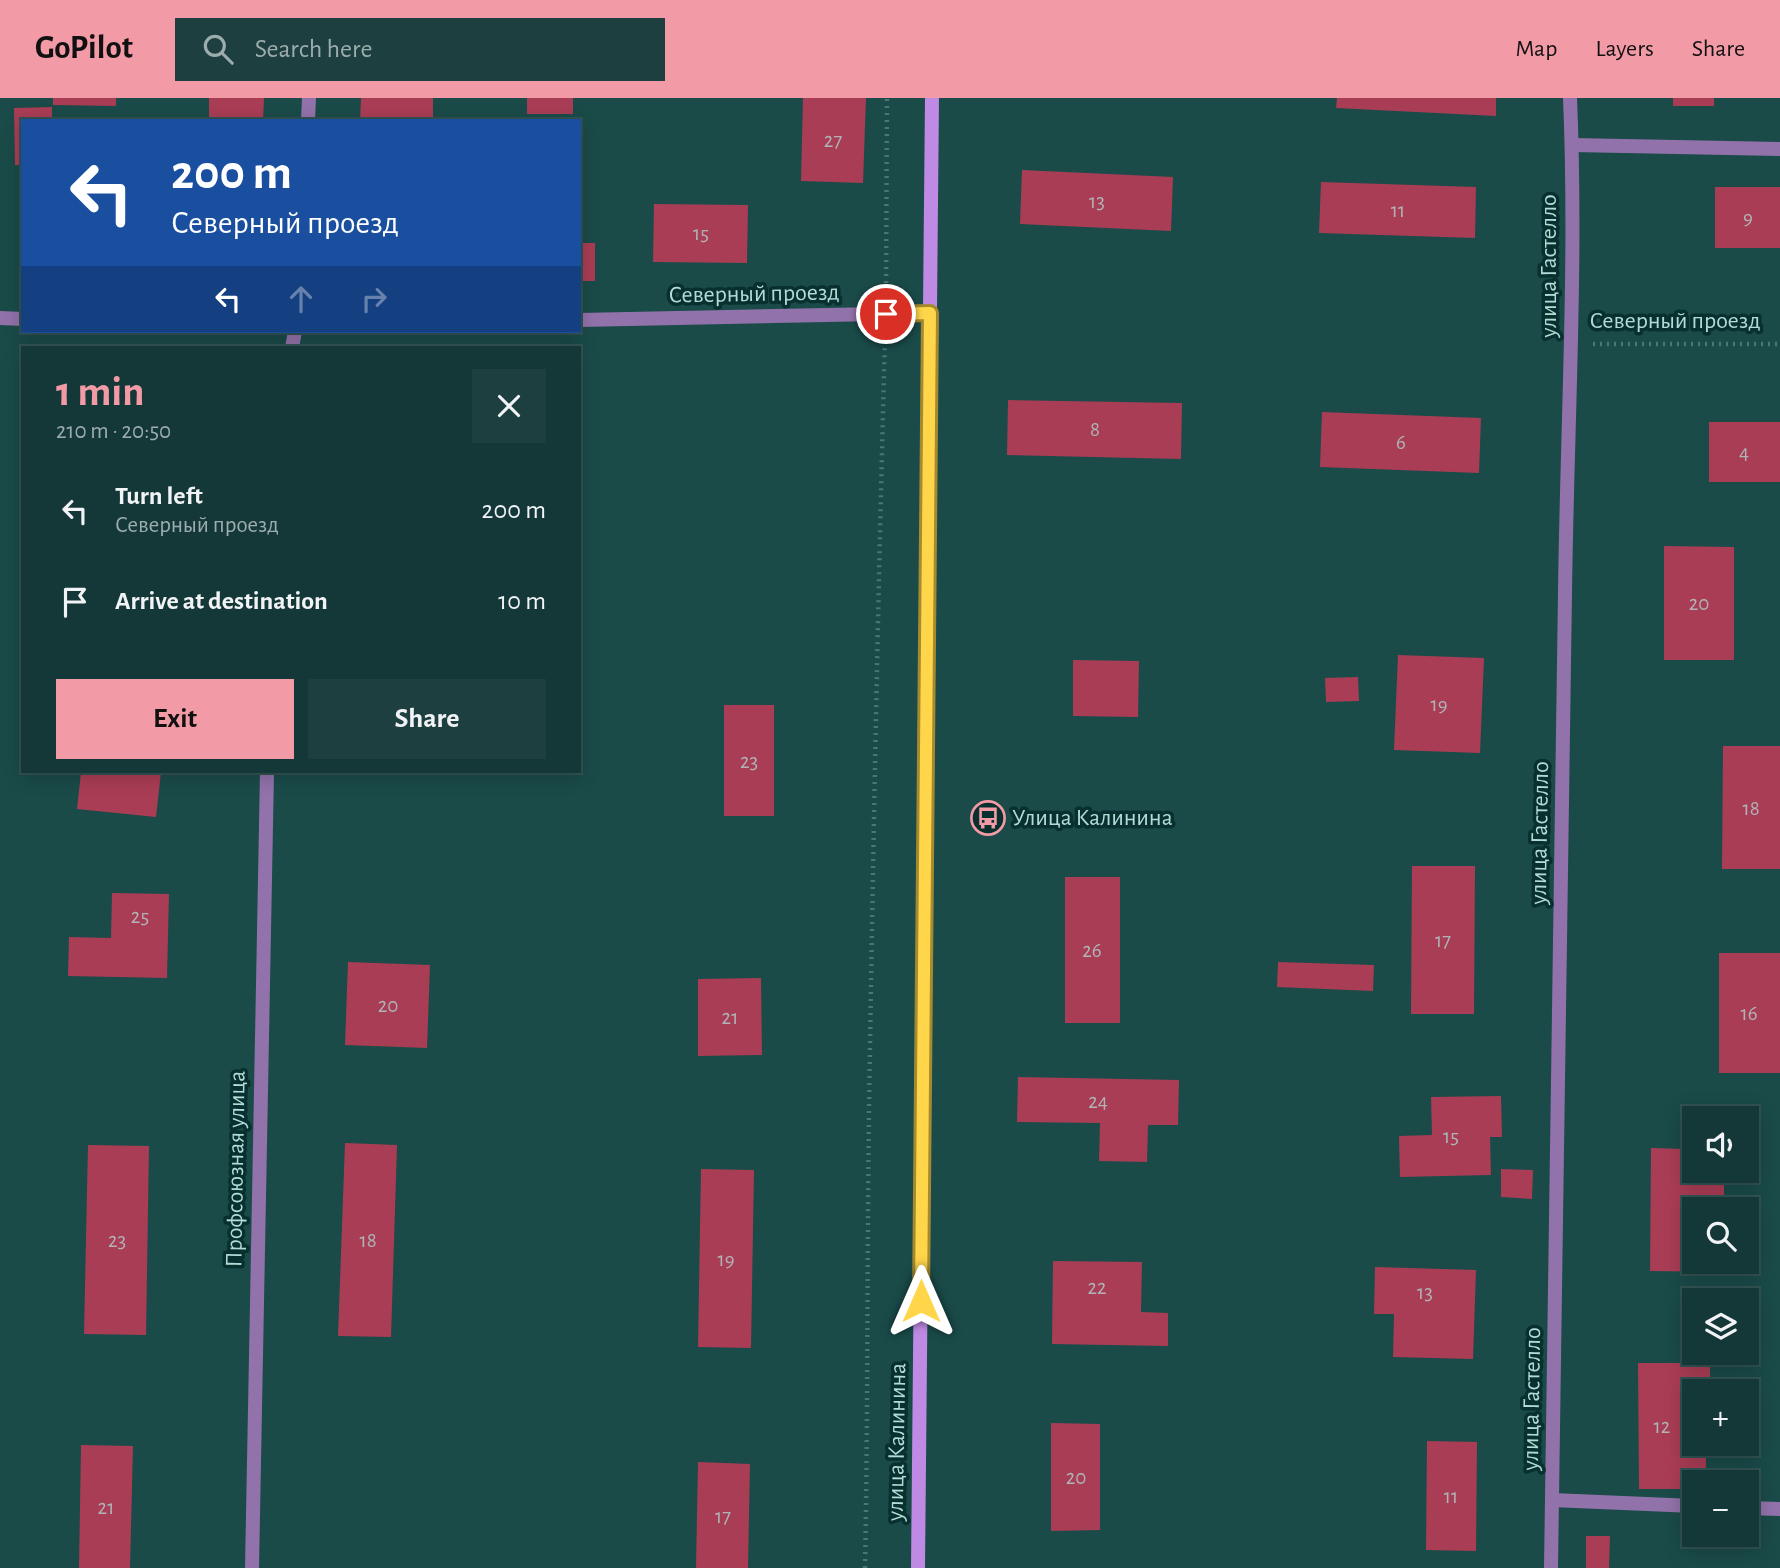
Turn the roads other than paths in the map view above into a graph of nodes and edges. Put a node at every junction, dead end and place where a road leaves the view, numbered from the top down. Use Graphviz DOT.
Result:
graph roads {
  1 [pos="309,98"];
  2 [pos="932,98"];
  3 [pos="1570,98"];
  4 [pos="308,119"];
  5 [pos="1572,145"];
  6 [pos="1780,149"];
  7 [pos="930,313"];
  8 [pos="0,318"];
  9 [pos="21,318"];
  10 [pos="581,320"];
  11 [pos="267,773"];
  12 [pos="1552,1500"];
  13 [pos="1682,1505"];
  14 [pos="1759,1509"];
  15 [pos="1780,1510"];
  16 [pos="252,1568"];
  17 [pos="918,1568"];
  18 [pos="1551,1568"];
  1 -- 4 [label="street"];
  2 -- 7 [label="main road, улица Калинина"];
  3 -- 5 [label="street, улица Гастелло"];
  5 -- 6 [label="street"];
  5 -- 12 [label="street, улица Гастелло"];
  7 -- 10 [label="street, Северный проезд"];
  7 -- 17 [label="main road, улица Калинина"];
  8 -- 9 [label="street"];
  11 -- 16 [label="street, Профсоюзная улица"];
  12 -- 13 [label="street"];
  12 -- 18 [label="street, улица Гастелло"];
  14 -- 15 [label="street"];
}
